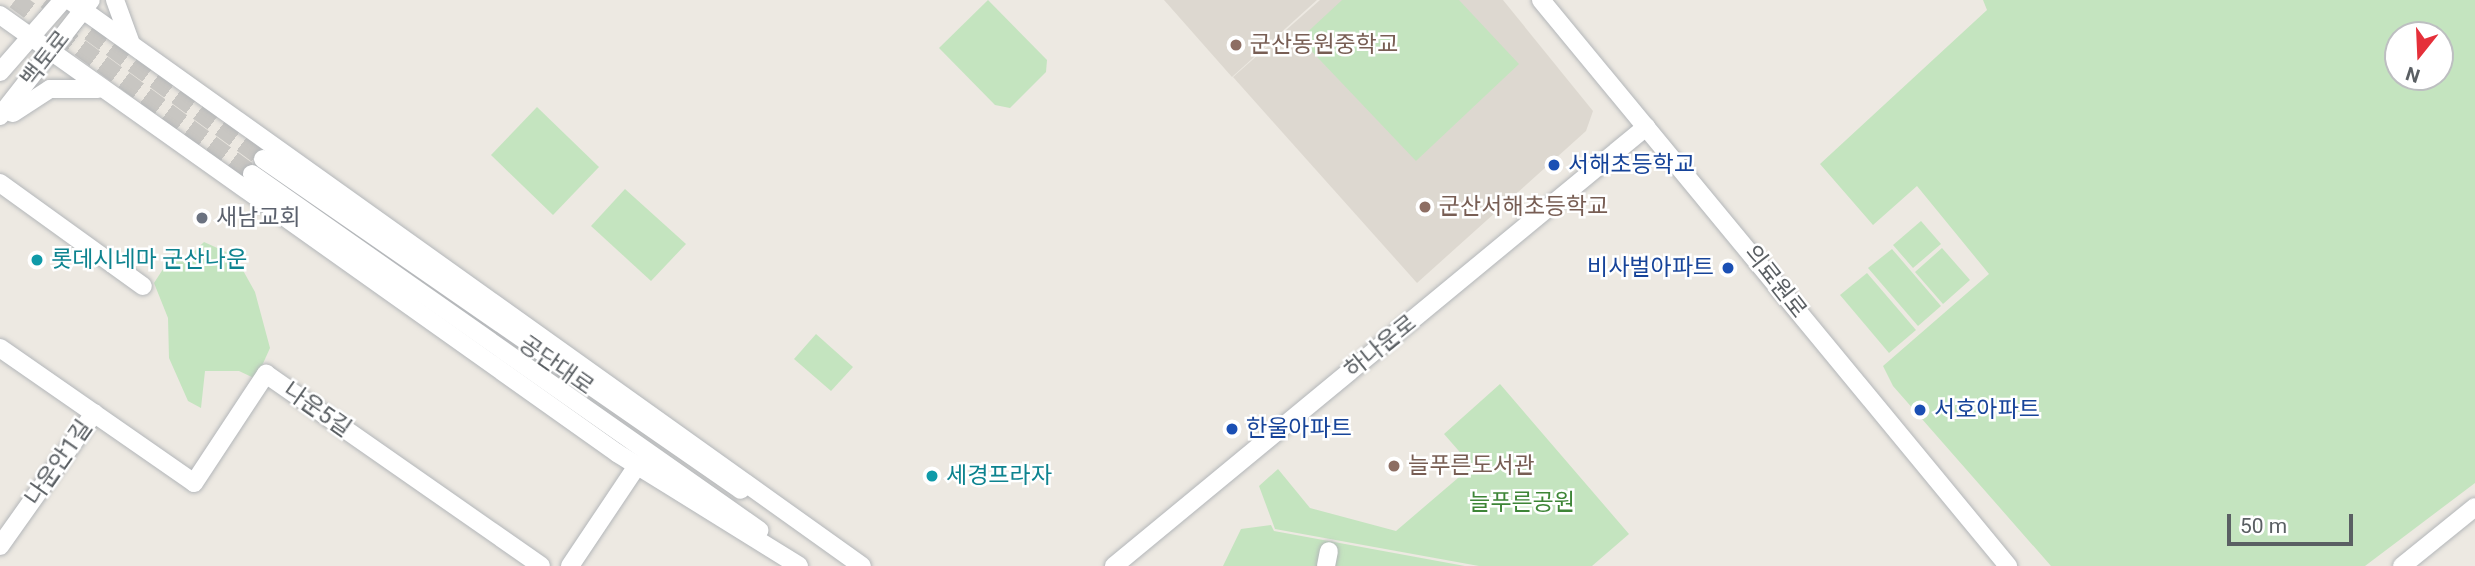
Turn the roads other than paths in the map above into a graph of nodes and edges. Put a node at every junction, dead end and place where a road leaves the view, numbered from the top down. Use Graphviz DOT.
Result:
graph roads {
  1 [pos="63,0"];
  2 [pos="115,0"];
  3 [pos="1541,0"];
  4 [pos="81,4"];
  5 [pos="0,15"];
  6 [pos="30,37"];
  7 [pos="52,52"];
  8 [pos="145,55"];
  9 [pos="0,72"];
  10 [pos="111,94"];
  11 [pos="0,117"];
  12 [pos="0,126"];
  13 [pos="1646,127"];
  14 [pos="263,159"];
  15 [pos="252,174"];
  16 [pos="0,183"];
  17 [pos="143,286"];
  18 [pos="0,348"];
  19 [pos="94,413"];
  20 [pos="637,466"];
  21 [pos="2475,507"];
  22 [pos="0,546"];
  23 [pos="541,566"];
  24 [pos="570,566"];
  25 [pos="799,566"];
  26 [pos="810,566"];
  27 [pos="855,566"];
  28 [pos="862,566"];
  29 [pos="1114,566"];
  30 [pos="2008,566"];
  31 [pos="2402,566"];
  1 -- 6 [label="street, 백토로"];
  2 -- 8 [label="street"];
  3 -- 13 [label="street, 의료원로"];
  4 -- 7 [label="street, 백토로"];
  4 -- 8 [label="street"];
  5 -- 6 [label="street"];
  6 -- 7 [label="street"];
  6 -- 9 [label="street, 백토로"];
  7 -- 10 [label="street"];
  7 -- 11 [label="street, 백토로"];
  8 -- 28 [label="street"];
  10 -- 12 [label="street"];
  10 -- 20 [label="street"];
  13 -- 29 [label="street, 하나운로"];
  13 -- 30 [label="street, 의료원로"];
  14 -- 27 [label="street, 공단대로"];
  15 -- 26 [label="street, 공단대로"];
  16 -- 17 [label="street"];
  18 -- 19 [label="street"];
  19 -- 22 [label="street, 나운안1길"];
  19 -- 23 [label="street, 나운5길"];
  20 -- 24 [label="street"];
  20 -- 25 [label="street"];
  21 -- 31 [label="street"];
}
